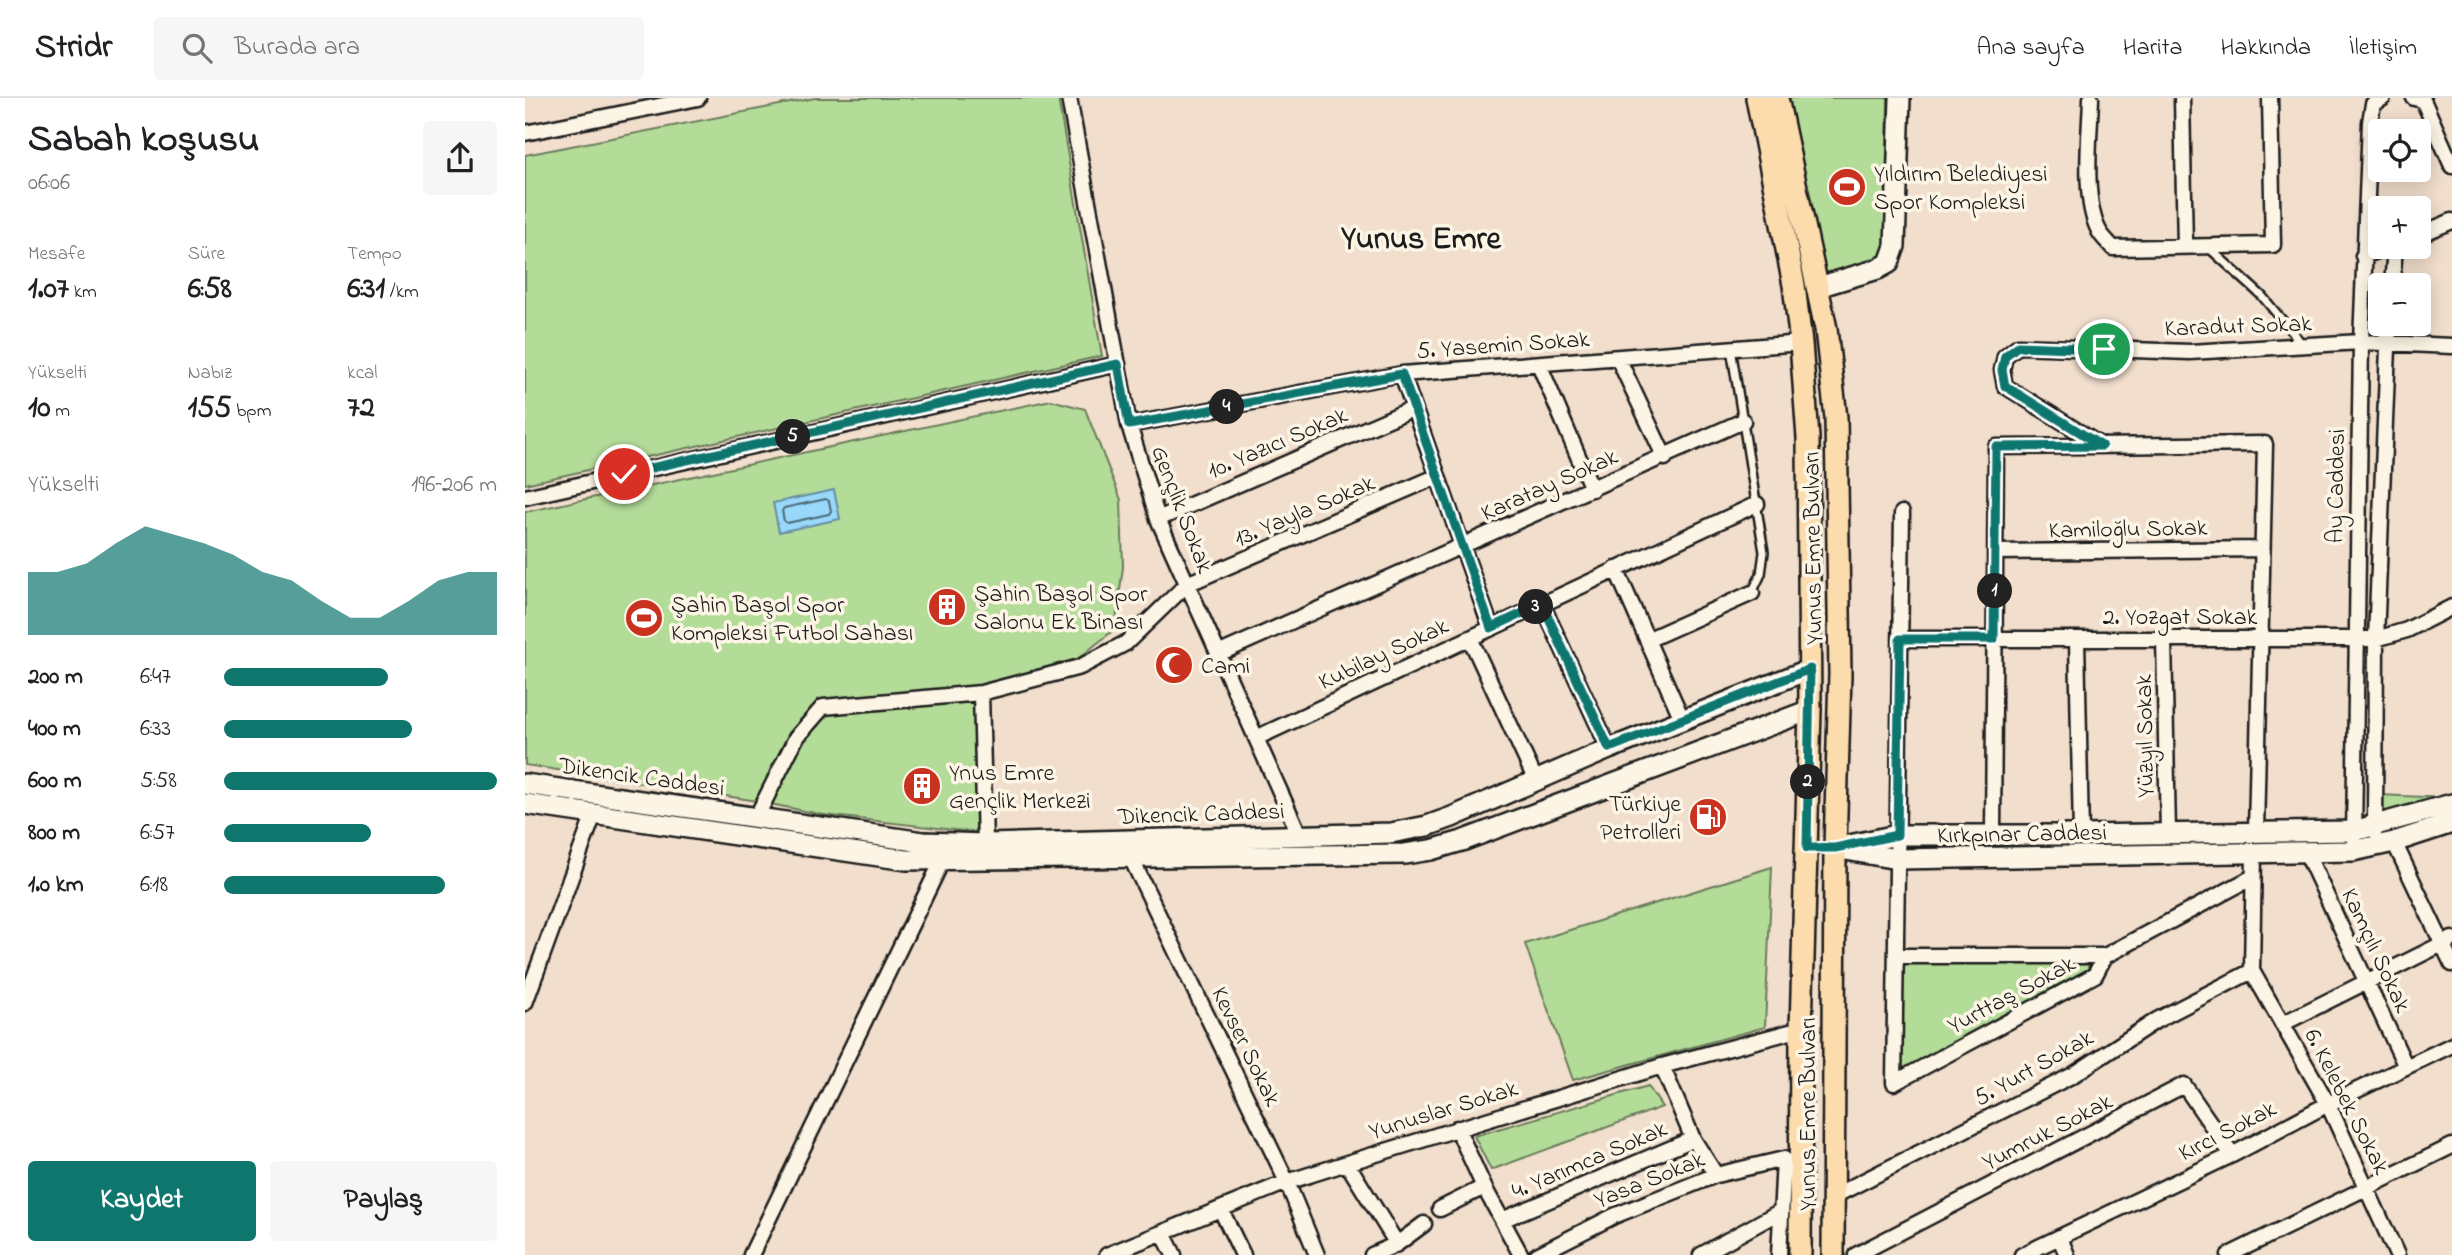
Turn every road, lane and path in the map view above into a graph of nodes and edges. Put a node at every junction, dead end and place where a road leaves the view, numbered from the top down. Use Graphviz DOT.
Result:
graph roads {
  1 [pos="698,98"];
  2 [pos="1069,98"];
  3 [pos="1757,98"];
  4 [pos="1777,98"];
  5 [pos="1900,98"];
  6 [pos="2091,98"];
  7 [pos="2182,98"];
  8 [pos="2270,98"];
  9 [pos="2383,98"];
  10 [pos="2419,99"];
  11 [pos="525,133"];
  12 [pos="2452,166"];
  13 [pos="2452,221"];
  14 [pos="2431,230"];
  15 [pos="2185,247"];
  16 [pos="2207,247"];
  17 [pos="2368,254"];
  18 [pos="2363,256"];
  19 [pos="1818,287"];
  20 [pos="2388,336"];
  21 [pos="2361,342"];
  22 [pos="2388,342"];
  23 [pos="1801,343"];
  24 [pos="2304,346"];
  25 [pos="2452,346"];
  26 [pos="1731,348"];
  27 [pos="1618,358"];
  28 [pos="1118,364"];
  29 [pos="1539,364"];
  30 [pos="1402,374"];
  31 [pos="1414,408"];
  32 [pos="1743,421"];
  33 [pos="1129,425"];
  34 [pos="2102,446"];
  35 [pos="1665,458"];
  36 [pos="1438,476"];
  37 [pos="1592,489"];
  38 [pos="525,497"];
  39 [pos="1757,504"];
  40 [pos="1902,513"];
  41 [pos="1158,519"];
  42 [pos="1462,547"];
  43 [pos="2262,549"];
  44 [pos="1995,552"];
  45 [pos="1616,569"];
  46 [pos="1187,584"];
  47 [pos="1752,593"];
  48 [pos="1542,604"];
  49 [pos="2452,607"];
  50 [pos="1491,628"];
  51 [pos="1470,638"];
  52 [pos="1900,639"];
  53 [pos="1994,639"];
  54 [pos="2077,639"];
  55 [pos="2164,639"];
  56 [pos="2261,639"];
  57 [pos="2355,639"];
  58 [pos="2376,639"];
  59 [pos="1647,640"];
  60 [pos="1218,654"];
  61 [pos="1810,669"];
  62 [pos="981,693"];
  63 [pos="1810,710"];
  64 [pos="1682,719"];
  65 [pos="1256,738"];
  66 [pos="1609,748"];
  67 [pos="1535,781"];
  68 [pos="525,784"];
  69 [pos="525,804"];
  70 [pos="2452,804"];
  71 [pos="594,814"];
  72 [pos="756,818"];
  73 [pos="2452,823"];
  74 [pos="2375,826"];
  75 [pos="2256,831"];
  76 [pos="2354,831"];
  77 [pos="2168,833"];
  78 [pos="1299,835"];
  79 [pos="1897,835"];
  80 [pos="1993,835"];
  81 [pos="2081,835"];
  82 [pos="985,844"];
  83 [pos="2385,844"];
  84 [pos="1807,848"];
  85 [pos="1835,848"];
  86 [pos="2353,851"];
  87 [pos="2307,852"];
  88 [pos="2253,853"];
  89 [pos="1131,858"];
  90 [pos="1897,859"];
  91 [pos="942,861"];
  92 [pos="2253,877"];
  93 [pos="2447,941"];
  94 [pos="1896,956"];
  95 [pos="2105,956"];
  96 [pos="2452,964"];
  97 [pos="2252,971"];
  98 [pos="2365,981"];
  99 [pos="525,1003"];
  100 [pos="2282,1024"];
  101 [pos="1801,1030"];
  102 [pos="2452,1045"];
  103 [pos="1662,1066"];
  104 [pos="2406,1068"];
  105 [pos="2328,1104"];
  106 [pos="1457,1128"];
  107 [pos="1693,1139"];
  108 [pos="2452,1146"];
  109 [pos="2232,1155"];
  110 [pos="1347,1163"];
  111 [pos="1716,1175"];
  112 [pos="1287,1182"];
  113 [pos="1485,1187"];
  114 [pos="2367,1187"];
  115 [pos="1832,1197"];
  116 [pos="1440,1209"];
  117 [pos="1221,1210"];
  118 [pos="1781,1210"];
  119 [pos="1502,1220"];
  120 [pos="1424,1224"];
  121 [pos="1163,1233"];
  122 [pos="2060,1238"];
  123 [pos="1397,1244"];
  124 [pos="2238,1253"];
  125 [pos="751,1255"];
  126 [pos="1107,1255"];
  127 [pos="1174,1255"];
  128 [pos="1243,1255"];
  129 [pos="1317,1255"];
  130 [pos="1372,1255"];
  131 [pos="1521,1255"];
  132 [pos="1537,1255"];
  133 [pos="1700,1255"];
  134 [pos="1779,1255"];
  135 [pos="1800,1255"];
  136 [pos="1833,1255"];
  137 [pos="1856,1255"];
  138 [pos="2022,1255"];
  139 [pos="2067,1255"];
  140 [pos="2397,1255"];
  1 -- 11 [label="street"];
  2 -- 28 [label="street, Gençlik Sokak"];
  3 -- 23 [label="main road, Yunus Emre Bulvarı"];
  4 -- 19 [label="main road, Yunus Emre Bulvarı"];
  5 -- 19 [label="main road"];
  6 -- 15 [label="street"];
  7 -- 15 [label="street"];
  8 -- 16 [label="street"];
  9 -- 18 [label="street, Ay Caddesi"];
  10 -- 12 [label="street"];
  13 -- 14 [label="street"];
  15 -- 16 [label="street"];
  16 -- 24 [label="lane"];
  17 -- 18 [label="street"];
  18 -- 21 [label="street, Ay Caddesi"];
  19 -- 85 [label="main road, Yunus Emre Bulvarı"];
  20 -- 22 [label="street, Ay Caddesi"];
  21 -- 22 [label="street, Karadut Sokak"];
  21 -- 24 [label="street, Karadut Sokak"];
  21 -- 57 [label="street, Ay Caddesi"];
  22 -- 25 [label="street, Karadut Sokak"];
  22 -- 58 [label="street, Ay Caddesi"];
  23 -- 26 [label="street, 5. Yasemin Sokak"];
  23 -- 61 [label="main road, Yunus Emre Bulvarı"];
  24 -- 34 [label="street, Karadut Sokak"];
  26 -- 27 [label="street, 5. Yasemin Sokak"];
  26 -- 32 [label="lane"];
  27 -- 29 [label="street, 5. Yasemin Sokak"];
  27 -- 35 [label="street"];
  28 -- 33 [label="street, Gençlik Sokak"];
  28 -- 38 [label="street"];
  29 -- 30 [label="street, 5. Yasemin Sokak"];
  29 -- 37 [label="street"];
  30 -- 31 [label="street"];
  30 -- 33 [label="street, 5. Yasemin Sokak"];
  31 -- 36 [label="street"];
  31 -- 41 [label="street, 10. Yazıcı Sokak"];
  32 -- 35 [label="street, Karatay Sokak"];
  32 -- 39 [label="lane"];
  33 -- 41 [label="street, Gençlik Sokak"];
  34 -- 43 [label="street"];
  34 -- 44 [label="street"];
  35 -- 37 [label="street, Karatay Sokak"];
  36 -- 42 [label="street"];
  36 -- 46 [label="street, 13. Yayla Sokak"];
  37 -- 42 [label="street, Karatay Sokak"];
  39 -- 45 [label="street, Kubilay Sokak"];
  39 -- 47 [label="lane"];
  40 -- 52 [label="street"];
  41 -- 46 [label="street, Gençlik Sokak"];
  42 -- 50 [label="street"];
  42 -- 60 [label="street, Karatay Sokak"];
  43 -- 44 [label="street, Kamiloğlu Sokak"];
  43 -- 56 [label="street"];
  44 -- 53 [label="street"];
  45 -- 48 [label="street, Kubilay Sokak"];
  45 -- 59 [label="street"];
  46 -- 60 [label="street, Gençlik Sokak"];
  46 -- 62 [label="street"];
  47 -- 59 [label="street"];
  48 -- 50 [label="street, Kubilay Sokak"];
  48 -- 66 [label="street"];
  49 -- 58 [label="street, 2. Yozgat Sokak"];
  50 -- 51 [label="street, Kubilay Sokak"];
  51 -- 65 [label="street, Kubilay Sokak"];
  51 -- 67 [label="street"];
  52 -- 53 [label="street, 2. Yozgat Sokak"];
  52 -- 79 [label="street"];
  53 -- 54 [label="street, 2. Yozgat Sokak"];
  53 -- 80 [label="street"];
  54 -- 55 [label="street, 2. Yozgat Sokak"];
  54 -- 81 [label="street"];
  55 -- 56 [label="street, 2. Yozgat Sokak"];
  55 -- 77 [label="street, Yüzyıl Sokak"];
  56 -- 57 [label="street, 2. Yozgat Sokak"];
  56 -- 75 [label="street"];
  57 -- 58 [label="street, 2. Yozgat Sokak"];
  57 -- 76 [label="street, Ay Caddesi"];
  58 -- 74 [label="street, Ay Caddesi"];
  59 -- 64 [label="street"];
  60 -- 65 [label="street, Gençlik Sokak"];
  61 -- 63 [label="main road, Yunus Emre Bulvarı"];
  61 -- 64 [label="main road, Dikencik Caddesi"];
  62 -- 72 [label="street"];
  62 -- 82 [label="street"];
  63 -- 84 [label="main road, Yunus Emre Bulvarı"];
  63 -- 89 [label="main road, Dikencik Caddesi"];
  64 -- 66 [label="main road, Dikencik Caddesi"];
  65 -- 78 [label="street, Gençlik Sokak"];
  66 -- 67 [label="main road, Dikencik Caddesi"];
  67 -- 78 [label="main road, Dikencik Caddesi"];
  68 -- 72 [label="main road, Dikencik Caddesi"];
  69 -- 71 [label="main road, Dikencik Caddesi"];
  70 -- 74 [label="main road, Kırkpınar Caddesi"];
  71 -- 91 [label="main road, Dikencik Caddesi"];
  71 -- 99 [label="street"];
  72 -- 82 [label="main road, Dikencik Caddesi"];
  73 -- 83 [label="main road, Kırkpınar Caddesi"];
  74 -- 76 [label="main road, Kırkpınar Caddesi"];
  74 -- 83 [label="street, Ay Caddesi"];
  75 -- 76 [label="main road, Kırkpınar Caddesi"];
  75 -- 77 [label="main road, Kırkpınar Caddesi"];
  76 -- 86 [label="street, Ay Caddesi"];
  77 -- 81 [label="main road, Kırkpınar Caddesi"];
  78 -- 82 [label="main road, Dikencik Caddesi"];
  79 -- 80 [label="main road, Kırkpınar Caddesi"];
  79 -- 85 [label="main road, Kırkpınar Caddesi"];
  79 -- 90 [label="street"];
  80 -- 81 [label="main road, Kırkpınar Caddesi"];
  83 -- 86 [label="main road, Kırkpınar Caddesi"];
  83 -- 93 [label="street"];
  84 -- 85 [label="main road"];
  84 -- 101 [label="main road, Yunus Emre Bulvarı"];
  85 -- 90 [label="main road, Kırkpınar Caddesi"];
  85 -- 115 [label="main road, Yunus Emre Bulvarı"];
  86 -- 87 [label="main road, Kırkpınar Caddesi"];
  87 -- 88 [label="main road, Kırkpınar Caddesi"];
  87 -- 98 [label="street, Kamçılı Sokak"];
  88 -- 90 [label="main road, Kırkpınar Caddesi"];
  88 -- 92 [label="street"];
  89 -- 91 [label="main road, Dikencik Caddesi"];
  89 -- 112 [label="street, Kevser Sokak"];
  90 -- 94 [label="street"];
  91 -- 125 [label="street"];
  92 -- 95 [label="street, Yurttaş Sokak"];
  92 -- 97 [label="street"];
  93 -- 96 [label="street"];
  93 -- 98 [label="street"];
  94 -- 95 [label="street"];
  94 -- 95 [label="street, Yurttaş Sokak"];
  97 -- 100 [label="street, 6. Kelebek Sokak"];
  97 -- 115 [label="street, 5. Yurt Sokak"];
  98 -- 100 [label="street"];
  98 -- 104 [label="street, Kamçılı Sokak"];
  100 -- 105 [label="street, 6. Kelebek Sokak"];
  101 -- 103 [label="street, Yunuslar Sokak"];
  101 -- 135 [label="main road, Yunus Emre Bulvarı"];
  102 -- 104 [label="street, Kırcı Sokak"];
  103 -- 106 [label="street, Yunuslar Sokak"];
  103 -- 107 [label="street"];
  104 -- 105 [label="street, Kırcı Sokak"];
  105 -- 109 [label="street, Kırcı Sokak"];
  105 -- 114 [label="street, 6. Kelebek Sokak"];
  106 -- 110 [label="street, Yunuslar Sokak"];
  106 -- 113 [label="street"];
  107 -- 111 [label="street"];
  107 -- 119 [label="street, 4. Yarımca Sokak"];
  108 -- 114 [label="street"];
  109 -- 122 [label="street, Kırcı Sokak"];
  109 -- 137 [label="street, Yumruk Sokak"];
  110 -- 112 [label="street, Yunuslar Sokak"];
  110 -- 123 [label="street"];
  111 -- 118 [label="street, Yasa Sokak"];
  111 -- 132 [label="street, Yasa Sokak"];
  112 -- 117 [label="street, Yunuslar Sokak"];
  112 -- 129 [label="street, Kevser Sokak"];
  113 -- 116 [label="street"];
  113 -- 119 [label="street"];
  114 -- 124 [label="street"];
  114 -- 140 [label="street, 6. Kelebek Sokak"];
  115 -- 136 [label="main road, Yunus Emre Bulvarı"];
  117 -- 121 [label="street, Yunuslar Sokak"];
  117 -- 128 [label="street"];
  118 -- 133 [label="street"];
  118 -- 134 [label="street"];
  119 -- 131 [label="street"];
  120 -- 123 [label="street"];
  121 -- 126 [label="street, Yunuslar Sokak"];
  121 -- 127 [label="street"];
  122 -- 138 [label="street, Kırcı Sokak"];
  122 -- 139 [label="street"];
  123 -- 130 [label="street"];
}
